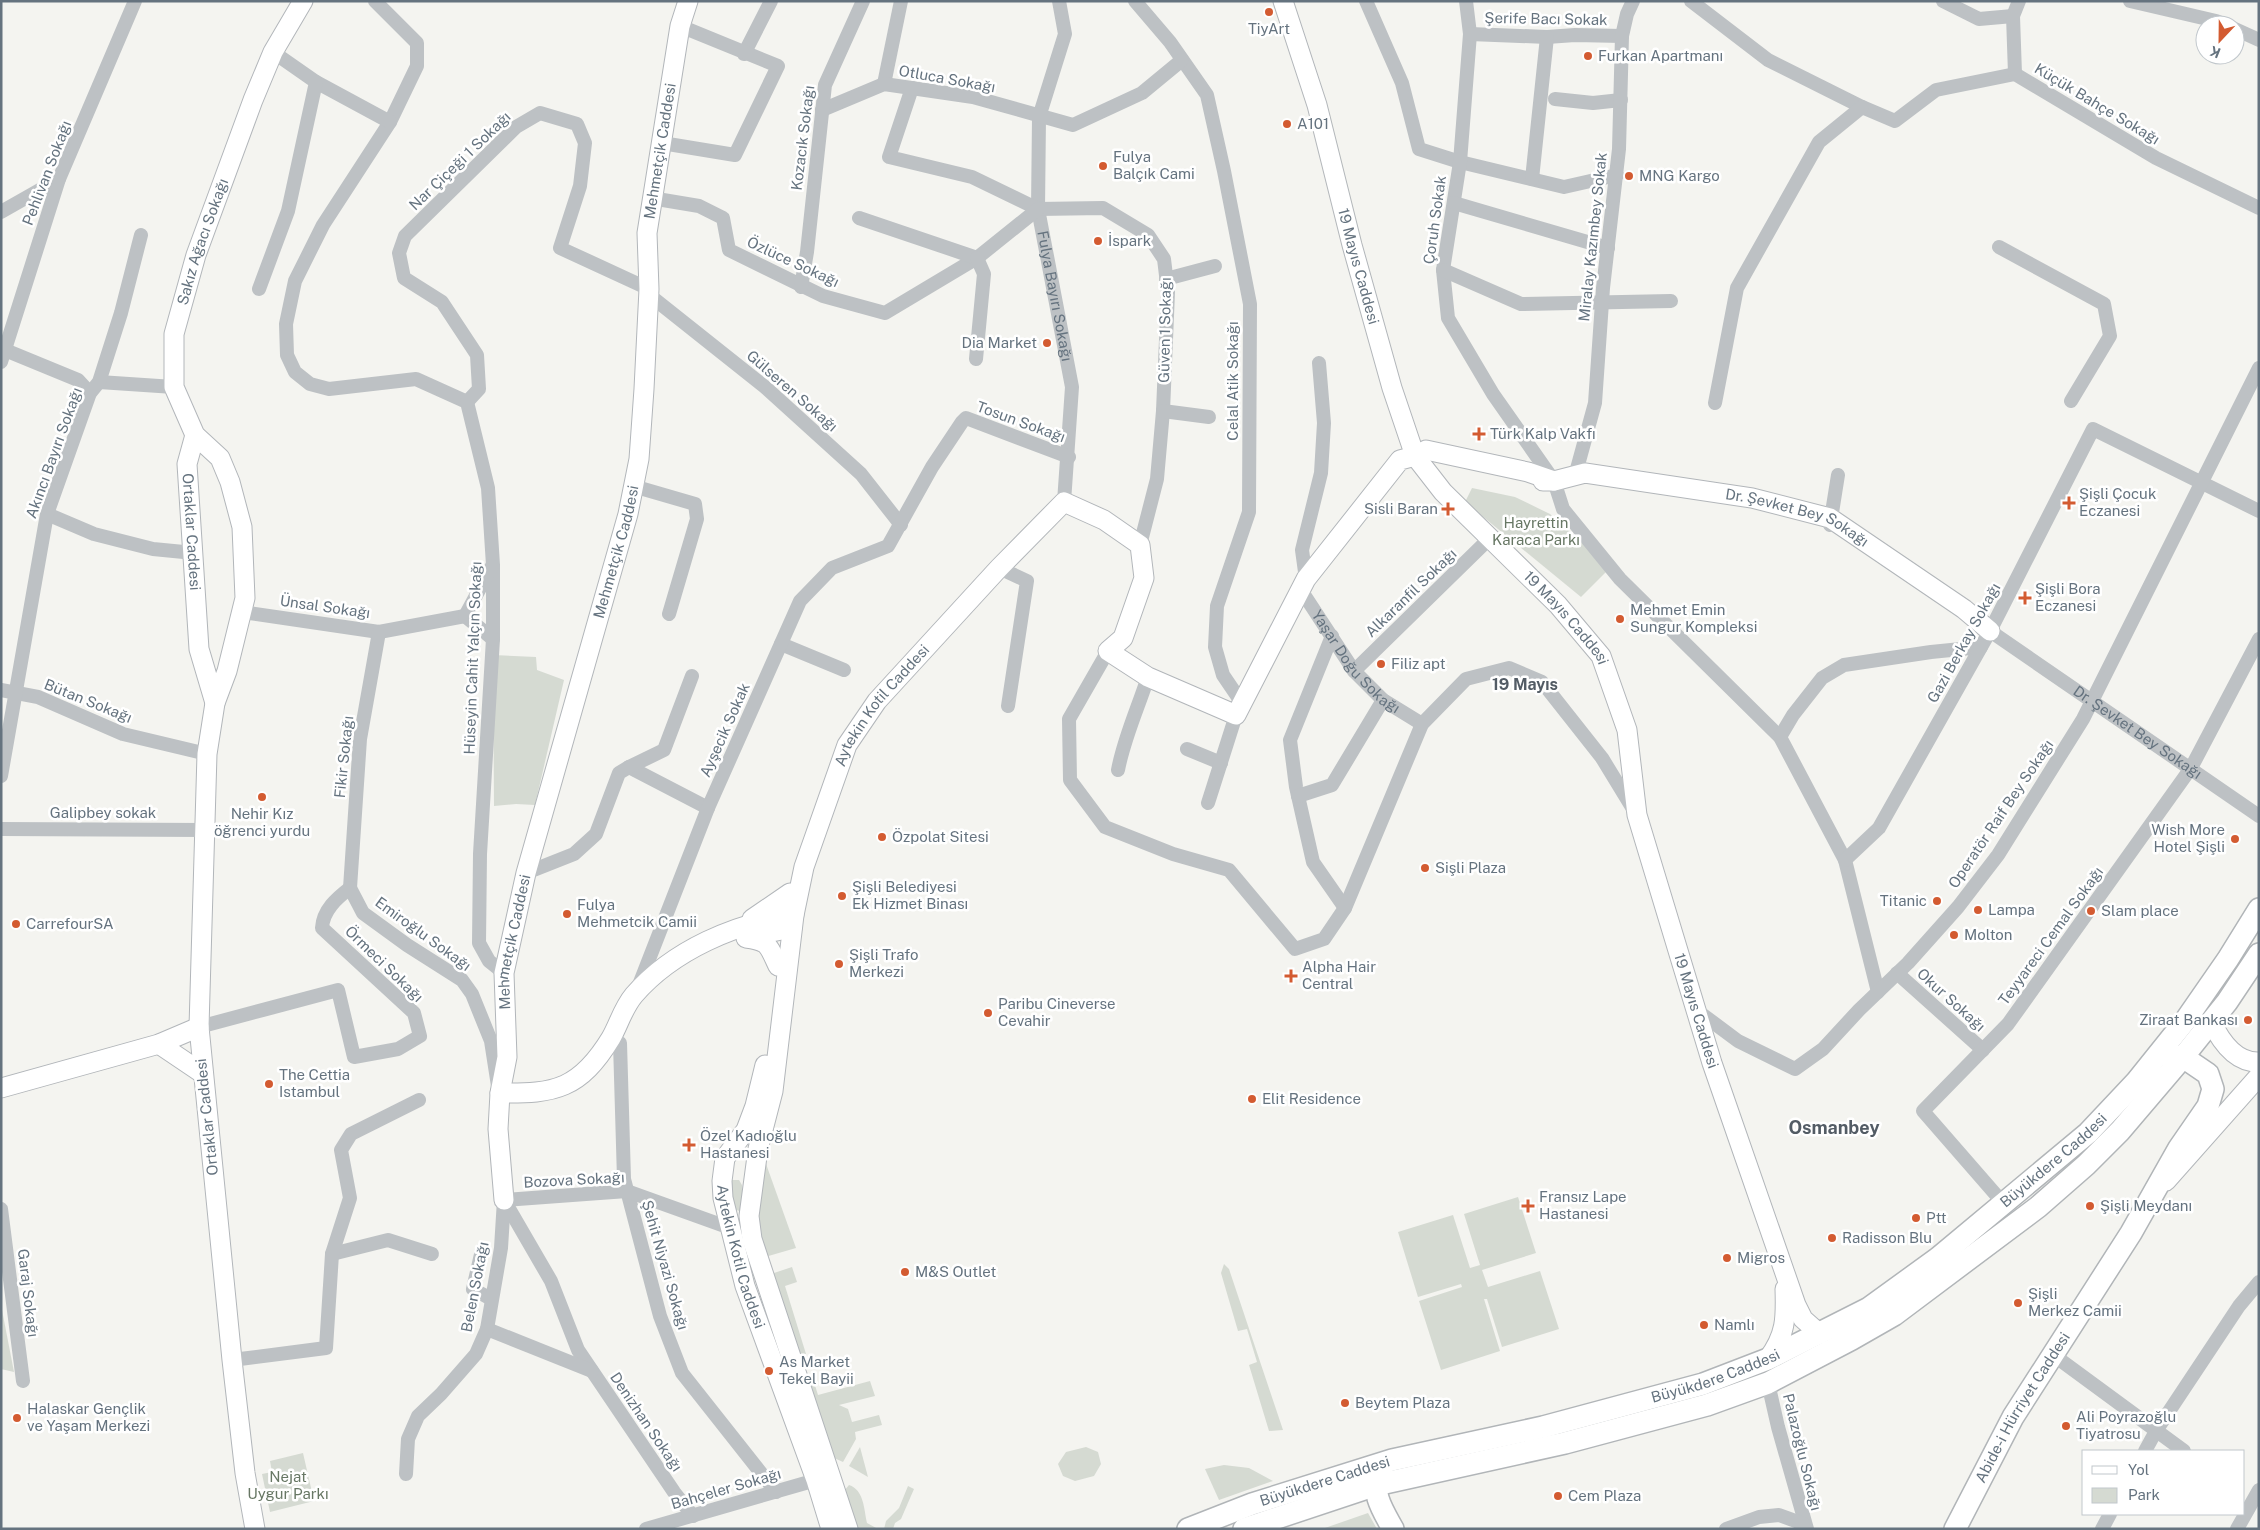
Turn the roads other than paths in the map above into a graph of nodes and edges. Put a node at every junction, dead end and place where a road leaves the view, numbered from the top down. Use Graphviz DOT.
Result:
graph roads {
  1 [pos="135,1"];
  2 [pos="303,1"];
  3 [pos="376,1"];
  4 [pos="688,1"];
  5 [pos="771,1"];
  6 [pos="863,1"];
  7 [pos="900,1"];
  8 [pos="1059,1"];
  9 [pos="1135,1"];
  10 [pos="1283,1"];
  11 [pos="1366,1"];
  12 [pos="1466,1"];
  13 [pos="1633,1"];
  14 [pos="1691,1"];
  15 [pos="1943,1"];
  16 [pos="2019,1"];
  17 [pos="2130,1"];
  18 [pos="2013,16"];
  19 [pos="2195,16"];
  20 [pos="680,26"];
  21 [pos="1470,34"];
  22 [pos="2245,34"];
  23 [pos="1622,36"];
  24 [pos="1547,37"];
  25 [pos="2259,40"];
  26 [pos="273,52"];
  27 [pos="744,54"];
  28 [pos="1182,60"];
  29 [pos="2015,74"];
  30 [pos="316,82"];
  31 [pos="884,84"];
  32 [pos="912,88"];
  33 [pos="1555,98"];
  34 [pos="1621,100"];
  35 [pos="1862,107"];
  36 [pos="822,110"];
  37 [pos="1039,116"];
  38 [pos="390,122"];
  39 [pos="662,143"];
  40 [pos="1460,162"];
  41 [pos="1617,174"];
  42 [pos="59,179"];
  43 [pos="1532,179"];
  44 [pos="652,198"];
  45 [pos="1454,203"];
  46 [pos="2259,208"];
  47 [pos="1038,209"];
  48 [pos="1,212"];
  49 [pos="859,218"];
  50 [pos="141,235"];
  51 [pos="1999,247"];
  52 [pos="1608,248"];
  53 [pos="977,258"];
  54 [pos="1215,266"];
  55 [pos="1444,270"];
  56 [pos="1166,279"];
  57 [pos="801,286"];
  58 [pos="259,289"];
  59 [pos="648,291"];
  60 [pos="1671,301"];
  61 [pos="1602,302"];
  62 [pos="3,356"];
  63 [pos="976,359"];
  64 [pos="1319,363"];
  65 [pos="2259,368"];
  66 [pos="100,382"];
  67 [pos="174,387"];
  68 [pos="90,393"];
  69 [pos="2071,401"];
  70 [pos="467,402"];
  71 [pos="1715,403"];
  72 [pos="1163,411"];
  73 [pos="1209,417"];
  74 [pos="195,435"];
  75 [pos="1415,456"];
  76 [pos="1069,457"];
  77 [pos="1838,475"];
  78 [pos="1576,476"];
  79 [pos="1554,481"];
  80 [pos="2202,482"];
  81 [pos="633,486"];
  82 [pos="1064,502"];
  83 [pos="2259,511"];
  84 [pos="47,514"];
  85 [pos="1830,522"];
  86 [pos="901,525"];
  87 [pos="1491,538"];
  88 [pos="1140,545"];
  89 [pos="194,553"];
  90 [pos="493,565"];
  91 [pos="999,568"];
  92 [pos="1303,584"];
  93 [pos="242,612"];
  94 [pos="669,614"];
  95 [pos="465,616"];
  96 [pos="1990,631"];
  97 [pos="379,632"];
  98 [pos="1332,636"];
  99 [pos="492,639"];
  100 [pos="2259,639"];
  101 [pos="781,644"];
  102 [pos="1981,647"];
  103 [pos="199,649"];
  104 [pos="1108,650"];
  105 [pos="231,654"];
  106 [pos="844,670"];
  107 [pos="1354,671"];
  108 [pos="692,676"];
  109 [pos="1148,677"];
  110 [pos="1,690"];
  111 [pos="15,694"];
  112 [pos="1383,700"];
  113 [pos="2092,701"];
  114 [pos="215,703"];
  115 [pos="1008,706"];
  116 [pos="1239,709"];
  117 [pos="1422,724"];
  118 [pos="1780,737"];
  119 [pos="1187,749"];
  120 [pos="207,754"];
  121 [pos="1221,763"];
  122 [pos="629,767"];
  123 [pos="2191,768"];
  124 [pos="1118,770"];
  125 [pos="1,776"];
  126 [pos="1298,796"];
  127 [pos="1208,803"];
  128 [pos="708,808"];
  129 [pos="1636,815"];
  130 [pos="2259,816"];
  131 [pos="1,829"];
  132 [pos="204,830"];
  133 [pos="1845,860"];
  134 [pos="804,867"];
  135 [pos="526,873"];
  136 [pos="350,888"];
  137 [pos="790,892"];
  138 [pos="1345,908"];
  139 [pos="2259,910"];
  140 [pos="788,922"];
  141 [pos="739,933"];
  142 [pos="650,953"];
  143 [pos="2259,954"];
  144 [pos="2228,959"];
  145 [pos="778,966"];
  146 [pos="664,967"];
  147 [pos="504,973"];
  148 [pos="1897,973"];
  149 [pos="1878,992"];
  150 [pos="637,1002"];
  151 [pos="1695,1009"];
  152 [pos="2211,1021"];
  153 [pos="199,1027"];
  154 [pos="616,1041"];
  155 [pos="159,1044"];
  156 [pos="1983,1050"];
  157 [pos="2182,1057"];
  158 [pos="2156,1058"];
  159 [pos="2259,1062"];
  160 [pos="202,1073"];
  161 [pos="2259,1076"];
  162 [pos="1,1088"];
  163 [pos="500,1093"];
  164 [pos="419,1100"];
  165 [pos="755,1132"];
  166 [pos="755,1171"];
  167 [pos="722,1181"];
  168 [pos="627,1191"];
  169 [pos="2153,1194"];
  170 [pos="504,1200"];
  171 [pos="2004,1204"];
  172 [pos="1,1209"];
  173 [pos="730,1228"];
  174 [pos="482,1250"];
  175 [pos="332,1254"];
  176 [pos="432,1254"];
  177 [pos="1784,1273"];
  178 [pos="2259,1282"];
  179 [pos="491,1299"];
  180 [pos="487,1329"];
  181 [pos="1820,1334"];
  182 [pos="2052,1354"];
  183 [pos="1768,1359"];
  184 [pos="232,1360"];
  185 [pos="592,1371"];
  186 [pos="23,1381"];
  187 [pos="1768,1383"];
  188 [pos="2156,1431"];
  189 [pos="2146,1450"];
  190 [pos="2183,1450"];
  191 [pos="1410,1455"];
  192 [pos="406,1474"];
  193 [pos="816,1480"];
  194 [pos="1376,1485"];
  195 [pos="674,1492"];
  196 [pos="776,1492"];
  197 [pos="2253,1497"];
  198 [pos="2245,1513"];
  199 [pos="2109,1515"];
  200 [pos="2244,1515"];
  201 [pos="693,1516"];
  202 [pos="671,1522"];
  203 [pos="1805,1526"];
  204 [pos="255,1529"];
  205 [pos="646,1529"];
  206 [pos="831,1529"];
  207 [pos="848,1529"];
  208 [pos="1188,1529"];
  209 [pos="1244,1529"];
  210 [pos="1393,1529"];
  211 [pos="1726,1529"];
  212 [pos="1955,1529"];
  213 [pos="2102,1529"];
  214 [pos="2237,1529"];
  1 -- 42 [label="street, Pehlivan Sokağı"];
  2 -- 26 [label="main road, Sakız Ağacı Sokağı"];
  3 -- 38 [label="street"];
  4 -- 20 [label="main road, Mehmetçik Caddesi"];
  5 -- 27 [label="street"];
  6 -- 36 [label="street, Kozacık Sokağı"];
  7 -- 31 [label="street"];
  8 -- 37 [label="street, Fulya Bayırı Sokağı"];
  9 -- 28 [label="street, Celal Atik Sokağı"];
  10 -- 75 [label="main road, 19 Mayıs Caddesi"];
  11 -- 40 [label="street, Çoruh Sokak"];
  12 -- 21 [label="street"];
  13 -- 23 [label="street, Miralay Kazımbey Sokak"];
  14 -- 35 [label="street"];
  15 -- 18 [label="street"];
  16 -- 18 [label="street"];
  17 -- 19 [label="street"];
  18 -- 29 [label="street"];
  20 -- 27 [label="street"];
  20 -- 39 [label="main road, Mehmetçik Caddesi"];
  21 -- 24 [label="street, Şerife Bacı Sokak"];
  21 -- 40 [label="street"];
  22 -- 25 [label="street"];
  23 -- 24 [label="street, Şerife Bacı Sokak"];
  23 -- 34 [label="street, Miralay Kazımbey Sokak"];
  24 -- 43 [label="street"];
  26 -- 30 [label="street"];
  26 -- 67 [label="main road, Sakız Ağacı Sokağı"];
  27 -- 39 [label="street"];
  28 -- 37 [label="street, Otluca Sokağı"];
  28 -- 116 [label="street, Celal Atik Sokağı"];
  29 -- 35 [label="street, Küçük Bahçe Sokağı"];
  29 -- 46 [label="street, Küçük Bahçe Sokağı"];
  30 -- 38 [label="street"];
  30 -- 58 [label="street"];
  31 -- 32 [label="street, Otluca Sokağı"];
  31 -- 36 [label="street, Otluca Sokağı"];
  32 -- 37 [label="street, Otluca Sokağı"];
  32 -- 47 [label="street"];
  33 -- 34 [label="street"];
  34 -- 41 [label="street, Miralay Kazımbey Sokak"];
  35 -- 71 [label="street"];
  36 -- 57 [label="street, Kozacık Sokağı"];
  37 -- 47 [label="street, Fulya Bayırı Sokağı"];
  38 -- 70 [label="street"];
  39 -- 44 [label="main road, Mehmetçik Caddesi"];
  40 -- 43 [label="street"];
  40 -- 45 [label="street, Çoruh Sokak"];
  41 -- 43 [label="street"];
  41 -- 52 [label="street, Miralay Kazımbey Sokak"];
  42 -- 48 [label="street"];
  42 -- 62 [label="street, Pehlivan Sokağı"];
  44 -- 57 [label="street, Özlüce Sokağı"];
  44 -- 59 [label="main road, Mehmetçik Caddesi"];
  45 -- 52 [label="street"];
  45 -- 55 [label="street, Çoruh Sokak"];
  47 -- 53 [label="street, Özlüce Sokağı"];
  47 -- 56 [label="street, Güven 1 Sokağı"];
  47 -- 76 [label="street, Fulya Bayırı Sokağı"];
  49 -- 53 [label="street"];
  50 -- 66 [label="street, Akıncı Bayırı Sokağı"];
  51 -- 69 [label="street"];
  52 -- 61 [label="street, Miralay Kazımbey Sokak"];
  53 -- 57 [label="street, Özlüce Sokağı"];
  53 -- 63 [label="street"];
  54 -- 56 [label="street"];
  55 -- 61 [label="street"];
  55 -- 79 [label="street, Çoruh Sokak"];
  56 -- 72 [label="street, Güven 1 Sokağı"];
  59 -- 70 [label="street, Nar Çiçeği 1 Sokağı"];
  59 -- 81 [label="main road, Mehmetçik Caddesi"];
  59 -- 86 [label="street, Gülseren Sokağı"];
  60 -- 61 [label="street"];
  61 -- 78 [label="street, Miralay Kazımbey Sokak"];
  62 -- 68 [label="street"];
  64 -- 92 [label="street"];
  65 -- 80 [label="street, Operatör Raif Bey Sokağı"];
  66 -- 67 [label="street"];
  66 -- 68 [label="street, Akıncı Bayırı Sokağı"];
  67 -- 74 [label="main road, Sakız Ağacı Sokağı"];
  68 -- 84 [label="street, Akıncı Bayırı Sokağı"];
  70 -- 90 [label="street, Hüseyin Cahit Yalçın Sokağı"];
  72 -- 73 [label="street"];
  72 -- 88 [label="street, Güven 1 Sokağı"];
  74 -- 89 [label="main road, Ortaklar Caddesi"];
  74 -- 93 [label="main road, Ortaklar Caddesi"];
  75 -- 79 [label="main road, Dr. Şevket Bey Sokağı"];
  75 -- 87 [label="main road, 19 Mayıs Caddesi"];
  75 -- 92 [label="main road, Yaşar Doğu Sokağı"];
  76 -- 82 [label="street, Fulya Bayırı Sokağı"];
  76 -- 86 [label="street, Tosun Sokağı"];
  77 -- 85 [label="street"];
  78 -- 79 [label="main road, Dr. Şevket Bey Sokağı"];
  78 -- 85 [label="main road, Dr. Şevket Bey Sokağı"];
  79 -- 118 [label="street, Çoruh Sokak"];
  80 -- 83 [label="street"];
  80 -- 96 [label="street, Gazi Berkay Sokağı"];
  80 -- 113 [label="street, Operatör Raif Bey Sokağı"];
  81 -- 94 [label="street"];
  81 -- 135 [label="main road, Mehmetçik Caddesi"];
  82 -- 88 [label="main road"];
  82 -- 91 [label="main road"];
  84 -- 89 [label="street"];
  84 -- 111 [label="street, Akıncı Bayırı Sokağı"];
  85 -- 96 [label="main road, Dr. Şevket Bey Sokağı"];
  86 -- 101 [label="street, Ayşecik Sokak"];
  87 -- 107 [label="street, Alkaranfil Sokağı"];
  87 -- 129 [label="main road, 19 Mayıs Caddesi"];
  88 -- 104 [label="main road, Güven 1 Sokağı"];
  89 -- 103 [label="main road, Ortaklar Caddesi"];
  90 -- 95 [label="street"];
  90 -- 99 [label="street, Hüseyin Cahit Yalçın Sokağı"];
  91 -- 115 [label="street"];
  91 -- 134 [label="main road, Aytekin Kotil Caddesi"];
  92 -- 98 [label="street, Yaşar Doğu Sokağı"];
  92 -- 116 [label="main road, Yaşar Doğu Sokağı"];
  93 -- 97 [label="street, Ünsal Sokağı"];
  93 -- 105 [label="main road, Ortaklar Caddesi"];
  95 -- 97 [label="street, Ünsal Sokağı"];
  95 -- 99 [label="street"];
  96 -- 102 [label="street, Gazi Berkay Sokağı"];
  96 -- 113 [label="street, Dr. Şevket Bey Sokağı"];
  97 -- 136 [label="street, Fikir Sokağı"];
  98 -- 107 [label="street, Yaşar Doğu Sokağı"];
  98 -- 126 [label="street"];
  99 -- 147 [label="street, Hüseyin Cahit Yalçın Sokağı"];
  100 -- 123 [label="street, Teyyareci Cemal Sokağı"];
  101 -- 106 [label="street"];
  101 -- 128 [label="street, Ayşecik Sokak"];
  102 -- 118 [label="street"];
  102 -- 133 [label="street, Gazi Berkay Sokağı"];
  103 -- 105 [label="main road"];
  103 -- 114 [label="main road, Ortaklar Caddesi"];
  104 -- 109 [label="main road"];
  104 -- 138 [label="street"];
  105 -- 114 [label="main road, Ortaklar Caddesi"];
  107 -- 112 [label="street, Yaşar Doğu Sokağı"];
  108 -- 122 [label="street"];
  109 -- 116 [label="main road"];
  109 -- 124 [label="street"];
  110 -- 111 [label="street, Bütan Sokağı"];
  111 -- 120 [label="street, Bütan Sokağı"];
  111 -- 125 [label="street, Akıncı Bayırı Sokağı"];
  112 -- 117 [label="street, Yaşar Doğu Sokağı"];
  112 -- 126 [label="street"];
  113 -- 123 [label="street, Dr. Şevket Bey Sokağı"];
  113 -- 148 [label="street, Operatör Raif Bey Sokağı"];
  114 -- 120 [label="main road, Ortaklar Caddesi"];
  116 -- 121 [label="street"];
  117 -- 129 [label="street"];
  117 -- 138 [label="street"];
  118 -- 133 [label="street, Çoruh Sokak"];
  119 -- 121 [label="street"];
  120 -- 132 [label="main road, Ortaklar Caddesi"];
  121 -- 127 [label="street"];
  122 -- 128 [label="street"];
  122 -- 135 [label="street"];
  123 -- 130 [label="street, Dr. Şevket Bey Sokağı"];
  123 -- 156 [label="street, Teyyareci Cemal Sokağı"];
  126 -- 138 [label="street"];
  128 -- 142 [label="street, Ayşecik Sokak"];
  129 -- 151 [label="main road, 19 Mayıs Caddesi"];
  131 -- 132 [label="street, Galipbey sokak"];
  132 -- 153 [label="main road, Ortaklar Caddesi"];
  133 -- 149 [label="street, Çoruh Sokak"];
  134 -- 137 [label="main road, Aytekin Kotil Caddesi"];
  134 -- 140 [label="main road, Aytekin Kotil Caddesi"];
  135 -- 147 [label="main road, Mehmetçik Caddesi"];
  136 -- 153 [label="street, Örmeci Sokağı"];
  136 -- 163 [label="street, Emiroğlu Sokağı"];
  137 -- 140 [label="main road, Aytekin Kotil Caddesi"];
  137 -- 141 [label="main road"];
  139 -- 144 [label="main road, Büyükdere Caddesi"];
  140 -- 141 [label="main road"];
  140 -- 145 [label="main road, Aytekin Kotil Caddesi"];
  140 -- 165 [label="main road, Aytekin Kotil Caddesi"];
  141 -- 145 [label="main road"];
  141 -- 146 [label="main road"];
  141 -- 150 [label="main road"];
  142 -- 146 [label="street"];
  142 -- 150 [label="street, Ayşecik Sokak"];
  143 -- 152 [label="main road, Büyükdere Caddesi"];
  144 -- 152 [label="main road"];
  144 -- 158 [label="main road, Büyükdere Caddesi"];
  145 -- 165 [label="main road, Aytekin Kotil Caddesi"];
  146 -- 150 [label="main road"];
  147 -- 163 [label="main road, Mehmetçik Caddesi"];
  148 -- 149 [label="street, Operatör Raif Bey Sokağı"];
  148 -- 156 [label="street, Okur Sokağı"];
  149 -- 151 [label="street, Operatör Raif Bey Sokağı"];
  150 -- 154 [label="main road"];
  151 -- 177 [label="main road, 19 Mayıs Caddesi"];
  152 -- 157 [label="main road, Büyükdere Caddesi"];
  152 -- 159 [label="main road"];
  153 -- 155 [label="main road"];
  153 -- 160 [label="main road, Ortaklar Caddesi"];
  154 -- 163 [label="main road"];
  154 -- 168 [label="street, Şehit Niyazi Sokağı"];
  155 -- 160 [label="main road"];
  155 -- 162 [label="main road"];
  156 -- 171 [label="street, Teyyareci Cemal Sokağı"];
  157 -- 158 [label="main road"];
  157 -- 169 [label="main road"];
  157 -- 187 [label="main road, Büyükdere Caddesi"];
  158 -- 171 [label="main road, Büyükdere Caddesi"];
  160 -- 184 [label="main road, Ortaklar Caddesi"];
  161 -- 169 [label="main road, Abide-i Hürriyet Caddesi"];
  163 -- 170 [label="main road, Mehmetçik Caddesi"];
  164 -- 175 [label="street"];
  165 -- 166 [label="main road, Aytekin Kotil Caddesi"];
  165 -- 167 [label="main road, Aytekin Kotil Caddesi"];
  166 -- 167 [label="main road"];
  166 -- 207 [label="main road, Aytekin Kotil Caddesi"];
  167 -- 173 [label="main road, Aytekin Kotil Caddesi"];
  168 -- 170 [label="street, Bozova Sokağı"];
  168 -- 173 [label="street, Bozova Sokağı"];
  168 -- 196 [label="street, Şehit Niyazi Sokağı"];
  169 -- 182 [label="main road, Abide-i Hürriyet Caddesi"];
  170 -- 179 [label="street, Belen Sokağı"];
  170 -- 185 [label="street, Denizhan Sokağı"];
  171 -- 181 [label="main road, Büyükdere Caddesi"];
  172 -- 186 [label="street, Garaj Sokağı"];
  173 -- 193 [label="main road, Aytekin Kotil Caddesi"];
  174 -- 179 [label="street"];
  175 -- 176 [label="street"];
  175 -- 184 [label="street"];
  177 -- 181 [label="main road, 19 Mayıs Caddesi"];
  177 -- 183 [label="main road, 19 Mayıs Caddesi"];
  178 -- 188 [label="street"];
  179 -- 180 [label="street, Belen Sokağı"];
  180 -- 185 [label="street, Denizhan Sokağı"];
  180 -- 192 [label="street, Belen Sokağı"];
  181 -- 183 [label="main road, Büyükdere Caddesi"];
  182 -- 188 [label="street"];
  182 -- 212 [label="main road, Abide-i Hürriyet Caddesi"];
  183 -- 191 [label="main road, Büyükdere Caddesi"];
  184 -- 204 [label="main road, Ortaklar Caddesi"];
  185 -- 195 [label="street, Denizhan Sokağı"];
  187 -- 194 [label="main road, Büyükdere Caddesi"];
  187 -- 203 [label="street, Palazoğlu Sokağı"];
  188 -- 189 [label="street"];
  188 -- 190 [label="street"];
  191 -- 194 [label="main road"];
  191 -- 208 [label="main road, Büyükdere Caddesi"];
  193 -- 196 [label="street, Bahçeler Sokağı"];
  193 -- 206 [label="main road, Aytekin Kotil Caddesi"];
  194 -- 209 [label="main road, Büyükdere Caddesi"];
  194 -- 210 [label="main road"];
  195 -- 201 [label="street"];
  195 -- 202 [label="street, Denizhan Sokağı"];
  196 -- 201 [label="street, Bahçeler Sokağı"];
  197 -- 198 [label="street"];
  199 -- 213 [label="street"];
  200 -- 214 [label="street"];
  201 -- 202 [label="street, Bahçeler Sokağı"];
  202 -- 205 [label="street, Bahçeler Sokağı"];
  203 -- 211 [label="street"];
}
